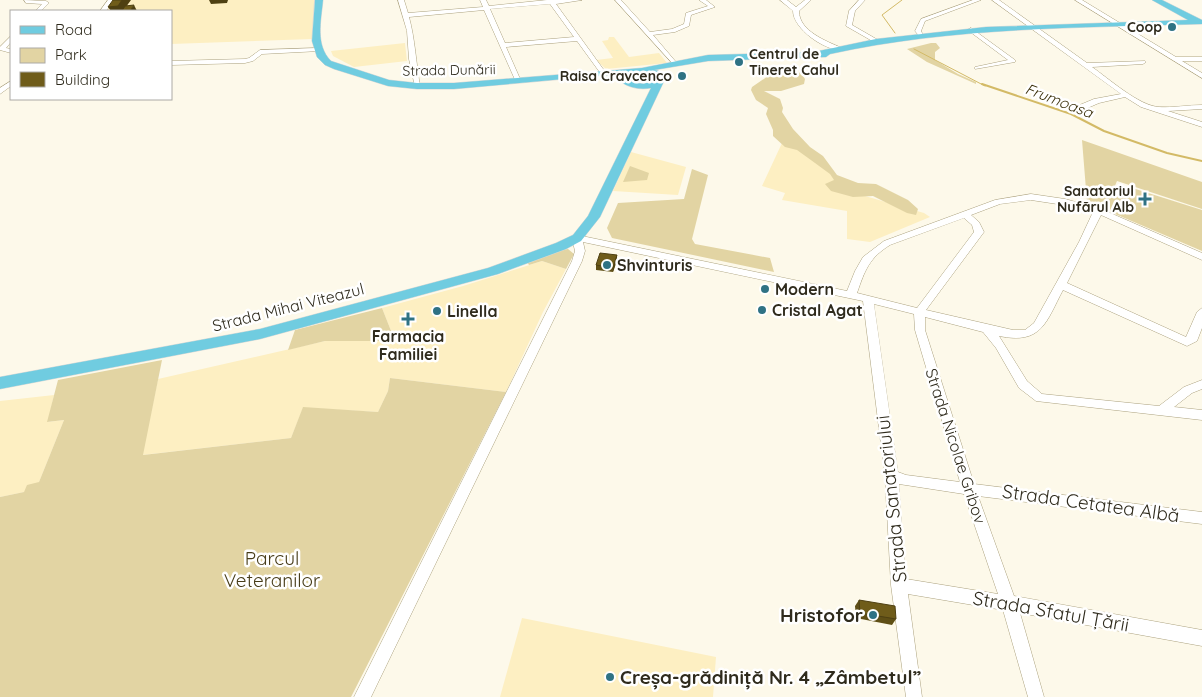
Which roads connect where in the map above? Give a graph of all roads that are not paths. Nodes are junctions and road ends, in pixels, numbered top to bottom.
1 (27, 0) edge
2 (319, 0) edge
3 (401, 0) edge
4 (484, 0) edge
5 (579, 0) edge
6 (618, 0) edge
7 (702, 0) edge
8 (783, 0) edge
9 (808, 0) edge
10 (862, 0) edge
11 (978, 0) edge
12 (995, 0) edge
13 (1078, 0) edge
14 (1156, 0) edge
15 (551, 1) edge
16 (487, 8) junction
17 (39, 10) edge
18 (796, 10) junction
19 (407, 15) junction
20 (1201, 23) edge
21 (1119, 25) junction
22 (1031, 27) junction
23 (971, 30) junction
24 (649, 34) junction
25 (921, 37) junction
26 (10, 39) edge
27 (578, 39) junction
28 (876, 41) junction
29 (503, 45) junction
30 (840, 49) junction
31 (852, 49) junction
32 (318, 50) junction
33 (10, 51) edge
34 (816, 54) junction
35 (1202, 58) edge
36 (1175, 59) junction
37 (692, 60) junction
38 (1143, 62) dead end
39 (172, 63) edge
40 (674, 63) junction
41 (1084, 65) junction
42 (977, 68) dead end
43 (643, 70) junction
44 (590, 73) junction
45 (603, 73) junction
46 (626, 76) junction
47 (1202, 76) edge
48 (659, 80) junction
49 (518, 81) junction
50 (10, 84) edge
51 (417, 86) junction
52 (639, 86) junction
53 (0, 92) edge
54 (1126, 95) junction
55 (650, 101) junction
56 (1202, 107) edge
57 (1154, 109) junction
58 (1073, 111) dead end
59 (1202, 125) edge
60 (1098, 211) junction
61 (965, 214) junction
62 (577, 238) junction
63 (1202, 257) edge
64 (1060, 284) junction
65 (851, 296) junction
66 (868, 301) junction
67 (919, 312) junction
68 (1202, 312) edge
69 (986, 328) junction
70 (1187, 342) joint
71 (0, 383) edge
72 (1202, 384) edge
73 (1160, 411) junction
74 (1202, 415) edge
75 (892, 476) junction
76 (968, 487) junction
77 (1202, 518) edge
78 (899, 585) junction
79 (1009, 603) junction
80 (1202, 638) edge
81 (362, 697) edge
82 (914, 697) edge
83 (1036, 697) edge

1 - 17 street
2 - 32 main road
3 - 19 street
4 - 16 street
5 - 15 street
6 - 24 street
7 - 24 street
8 - 18 street
9 - 18 street
10 - 28 street
11 - 25 street
12 - 22 street
13 - 21 street
14 - 20 main road
15 - 16 street
15 - 27 street
16 - 19 street
16 - 29 street
18 - 30 street
19 - 51 street
20 - 21 main road
21 - 22 main road
21 - 36 street
22 - 23 main road
22 - 41 street
23 - 25 main road
23 - 42 street
24 - 40 street
25 - 28 main road
25 - 31 main road
26 - 33 street
27 - 29 street
27 - 45 street
28 - 31 main road
29 - 49 street
30 - 31 main road
30 - 34 main road
31 - 34 main road
32 - 39 street
32 - 51 main road, Strada Dunării
34 - 37 main road
35 - 36 street
36 - 47 street
37 - 40 main road
37 - 48 main road
38 - 41 street
40 - 43 main road
41 - 54 street
43 - 46 main road
43 - 48 main road
44 - 45 main road, Strada Dunării
44 - 46 main road, Strada Dunării
44 - 49 main road, Strada Dunării
45 - 46 main road, Strada Dunării
46 - 52 main road
48 - 52 main road
48 - 55 main road, Strada Mihai Viteazul
49 - 51 main road, Strada Dunării
50 - 53 street
52 - 55 main road
54 - 57 street
54 - 58 street
55 - 62 main road, Strada Mihai Viteazul
56 - 57 street
57 - 59 street
60 - 61 street
60 - 63 street
60 - 64 street
61 - 65 street
61 - 67 street
62 - 65 street
62 - 71 main road, Strada Mihai Viteazul
62 - 81 street
64 - 69 street
64 - 70 street
65 - 66 street
66 - 67 street
66 - 75 street, Strada Sanatoriului
67 - 69 street
67 - 76 street, Strada Nicolae Gribov
68 - 70 street
69 - 73 street
72 - 73 street
73 - 74 street
75 - 76 street, Strada Cetatea Albă
75 - 78 street, Strada Sanatoriului
76 - 77 street, Strada Cetatea Albă
76 - 79 street, Strada Nicolae Gribov
78 - 79 street, Strada Sfatul Țării
78 - 82 street, Strada Sanatoriului
79 - 80 street, Strada Sfatul Țării
79 - 83 street, Strada Nicolae Gribov

